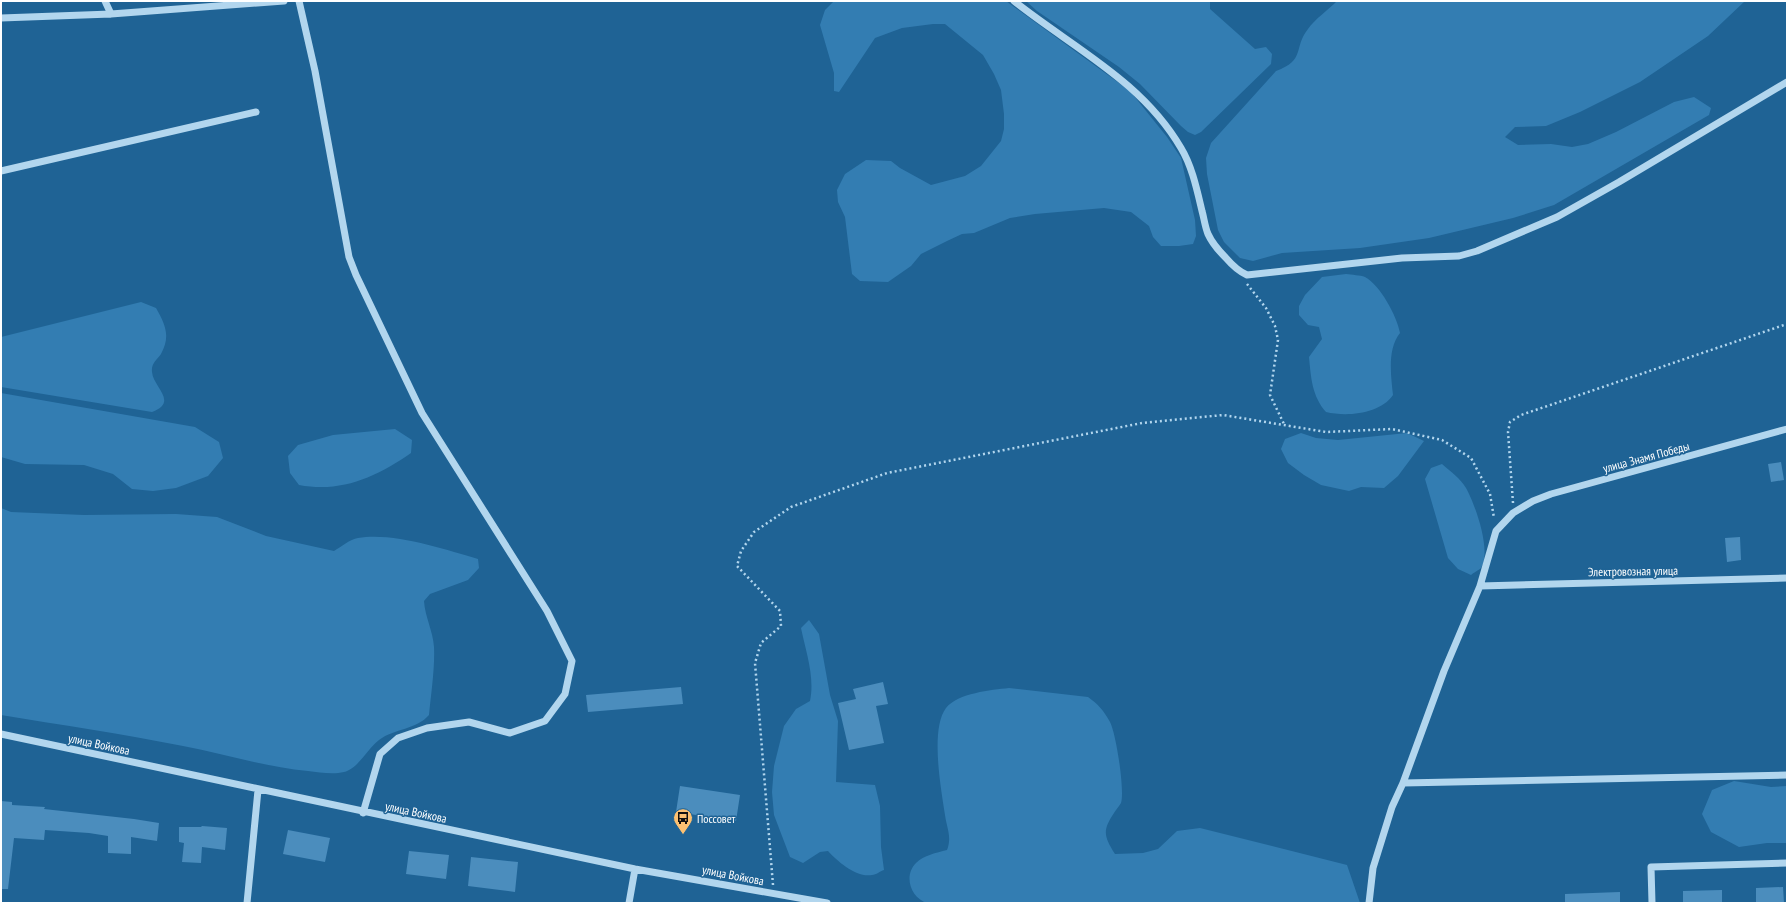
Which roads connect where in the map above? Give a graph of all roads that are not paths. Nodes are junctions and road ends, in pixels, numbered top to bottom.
1 (105, 1) edge
2 (284, 1) edge
3 (299, 1) edge
4 (1014, 1) edge
5 (111, 14) junction
6 (1, 18) edge
7 (1787, 82) edge
8 (256, 112) dead end
9 (1, 171) edge
10 (1787, 429) edge
11 (1787, 578) edge
12 (1480, 586) junction
13 (1, 734) edge
14 (1787, 775) edge
15 (1403, 783) junction
16 (258, 790) junction
17 (363, 813) junction
18 (1787, 863) edge
19 (635, 869) junction
20 (787, 900) edge
21 (247, 903) edge
22 (629, 903) edge
23 (827, 903) edge
24 (1369, 903) edge
25 (1652, 903) edge

1 - 5 street
2 - 5 street
3 - 17 street
4 - 7 street
5 - 6 street
8 - 9 street
10 - 12 street, улица Знамя Победы
11 - 12 street, Электровозная улица
12 - 15 street
13 - 16 street, улица Войкова
14 - 15 street
15 - 24 street
16 - 17 street, улица Войкова
16 - 21 street
17 - 19 street, улица Войкова
18 - 25 street
19 - 20 street, улица Войкова
19 - 22 street
20 - 23 street, улица Войкова

